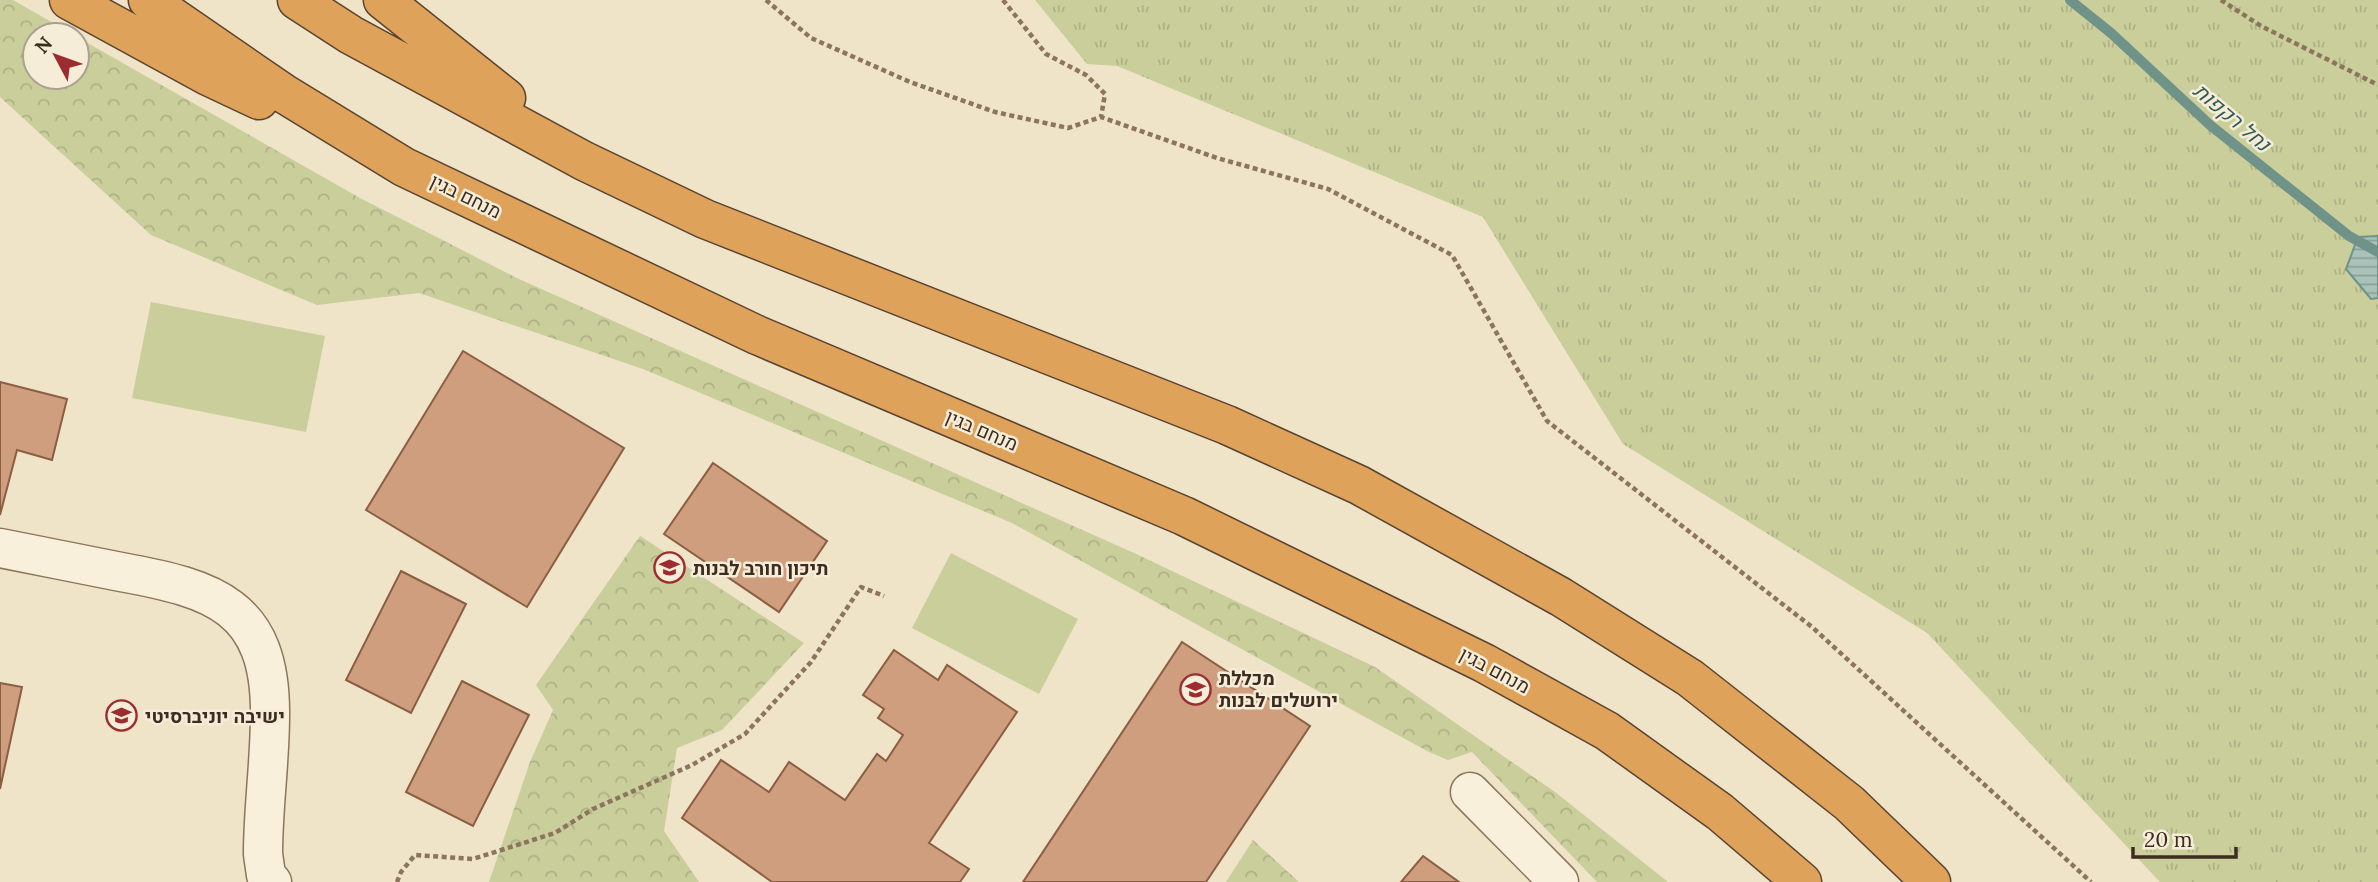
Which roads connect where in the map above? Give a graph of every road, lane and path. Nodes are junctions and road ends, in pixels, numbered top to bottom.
1 (69, 0) edge
2 (148, 0) edge
3 (297, 0) edge
4 (383, 0) edge
5 (766, 0) edge
6 (1003, 0) edge
7 (2221, 0) edge
8 (2378, 86) edge
9 (1101, 117) junction
10 (584, 161) junction
11 (404, 167) junction
12 (0, 548) edge
13 (884, 596) dead end
14 (1471, 792) dead end
15 (1929, 877) edge
16 (272, 882) edge
17 (397, 882) edge
18 (1559, 882) edge
19 (1802, 882) edge
20 (2091, 882) edge

1 - 11 highway
2 - 11 highway, מנחם בגין
3 - 10 highway
4 - 10 highway
5 - 9 path
6 - 9 path
7 - 8 path
9 - 20 path
10 - 15 highway
11 - 19 highway, מנחם בגין
12 - 16 lane
13 - 17 path
14 - 18 lane

